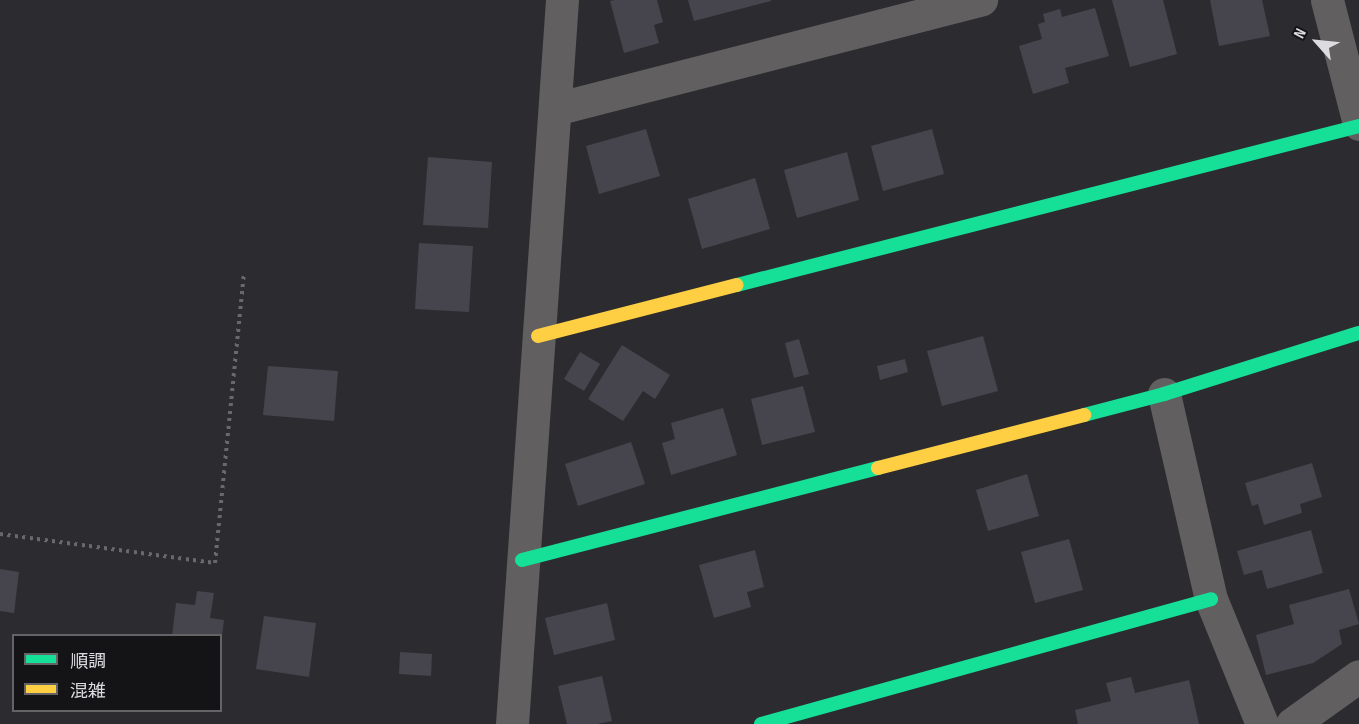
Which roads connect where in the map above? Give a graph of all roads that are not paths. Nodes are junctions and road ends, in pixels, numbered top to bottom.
1 (562, 0) edge
2 (981, 0) edge
3 (1327, 0) edge
4 (555, 109) junction
5 (1359, 125) edge
6 (1359, 333) edge
7 (538, 336) junction
8 (1164, 394) junction
9 (522, 560) junction
10 (1211, 599) junction
11 (1359, 676) edge
12 (512, 724) edge
13 (761, 724) edge
14 (1262, 724) edge
15 (1292, 724) edge

1 - 4 street
2 - 4 street
3 - 5 street
4 - 7 street
5 - 7 street
6 - 8 street
7 - 9 street
8 - 9 street
8 - 10 street
9 - 12 street
10 - 13 street
10 - 14 street
11 - 15 street

